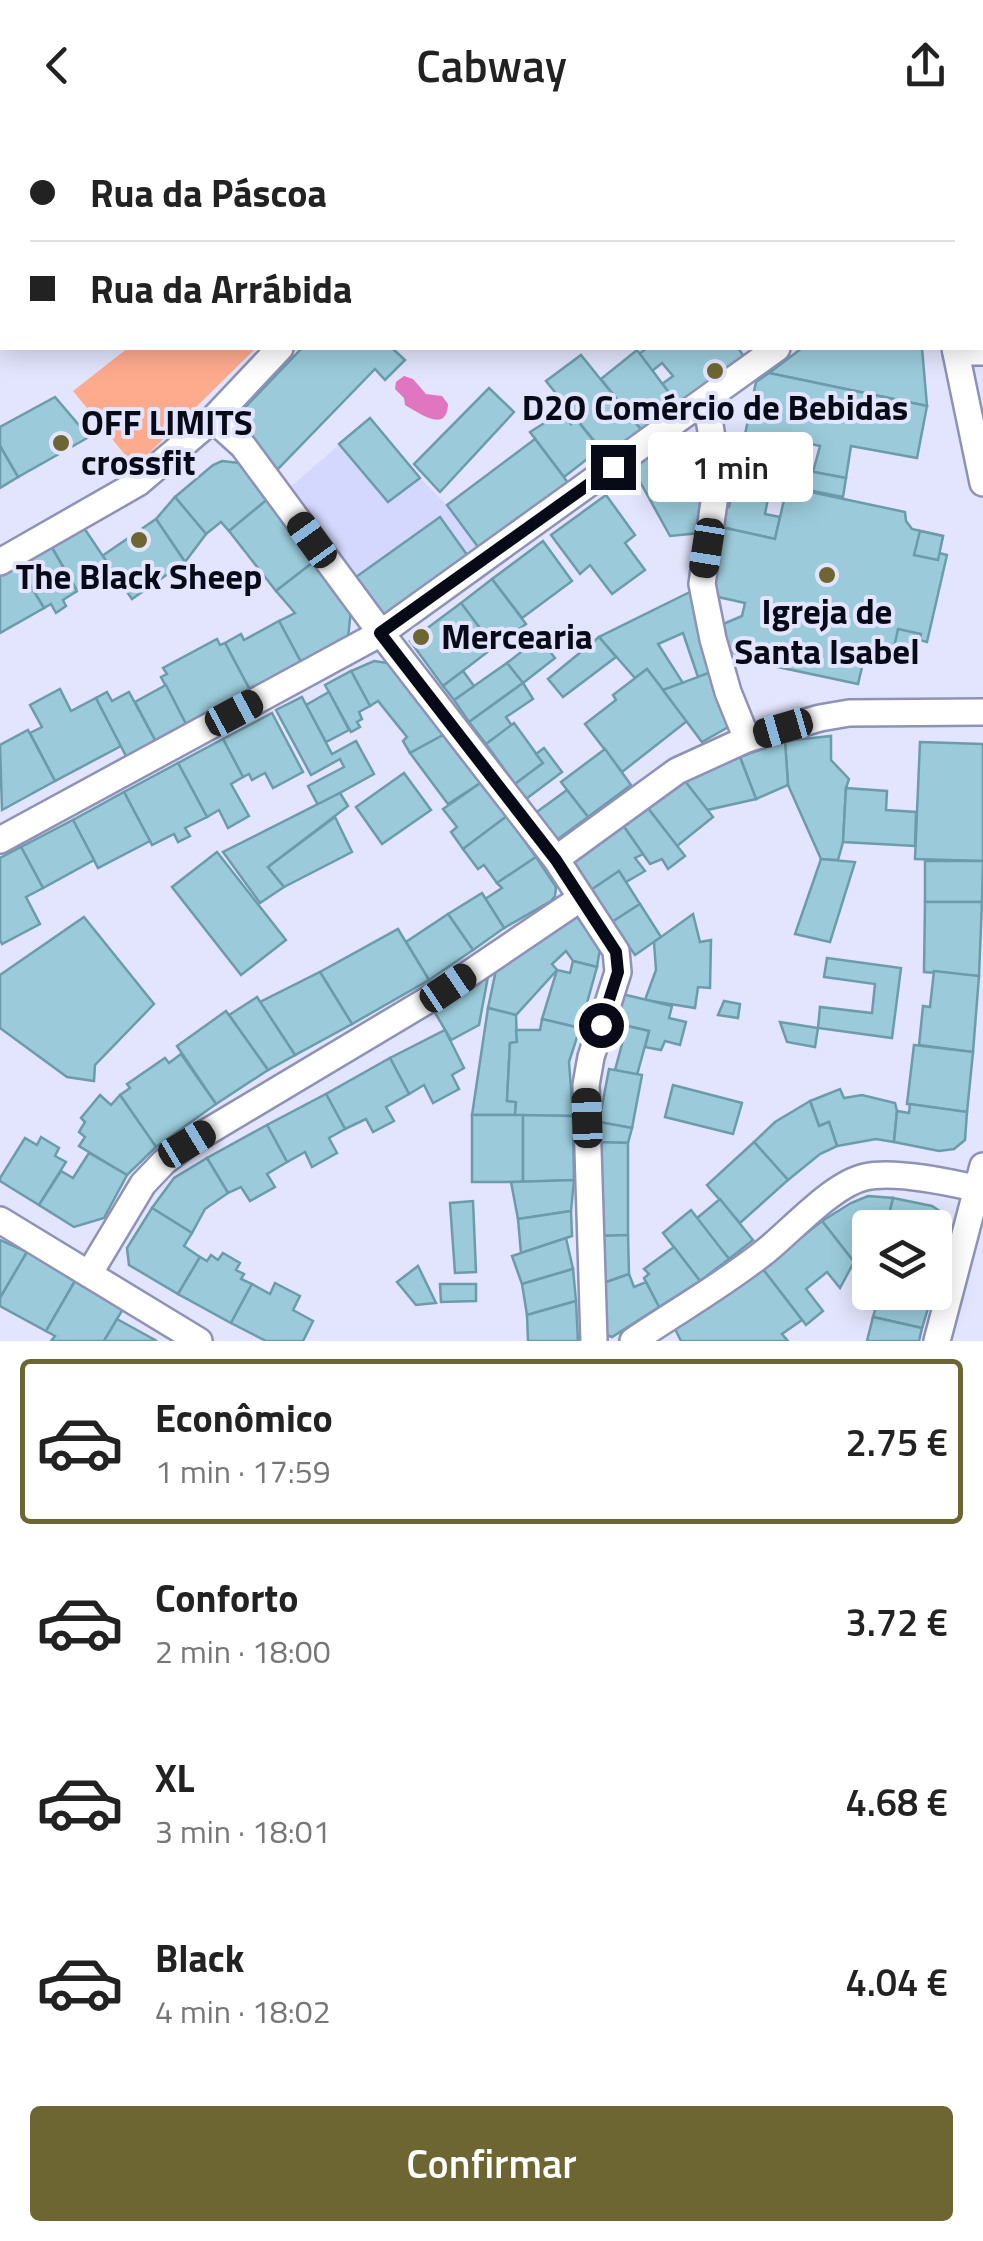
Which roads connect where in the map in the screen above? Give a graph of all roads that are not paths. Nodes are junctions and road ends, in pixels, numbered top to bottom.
1 (278, 350) edge
2 (775, 350) edge
3 (956, 350) edge
4 (983, 352) edge
5 (706, 400) junction
6 (213, 418) junction
7 (983, 483) edge
8 (0, 562) edge
9 (380, 633) junction
10 (983, 712) edge
11 (746, 739) junction
12 (0, 840) edge
13 (556, 860) junction
14 (581, 898) junction
15 (981, 1177) edge
16 (0, 1220) edge
17 (89, 1274) junction
18 (199, 1341) edge
19 (594, 1341) edge
20 (633, 1341) edge
21 (938, 1341) edge

1 - 6 street
2 - 5 street
3 - 4 street
3 - 7 street
5 - 9 street
5 - 11 street
6 - 8 street
6 - 9 street
9 - 12 street
9 - 13 street
10 - 11 street
11 - 13 street
13 - 14 street
14 - 17 street
14 - 19 street
15 - 20 street
15 - 21 street
16 - 17 street
17 - 18 street

